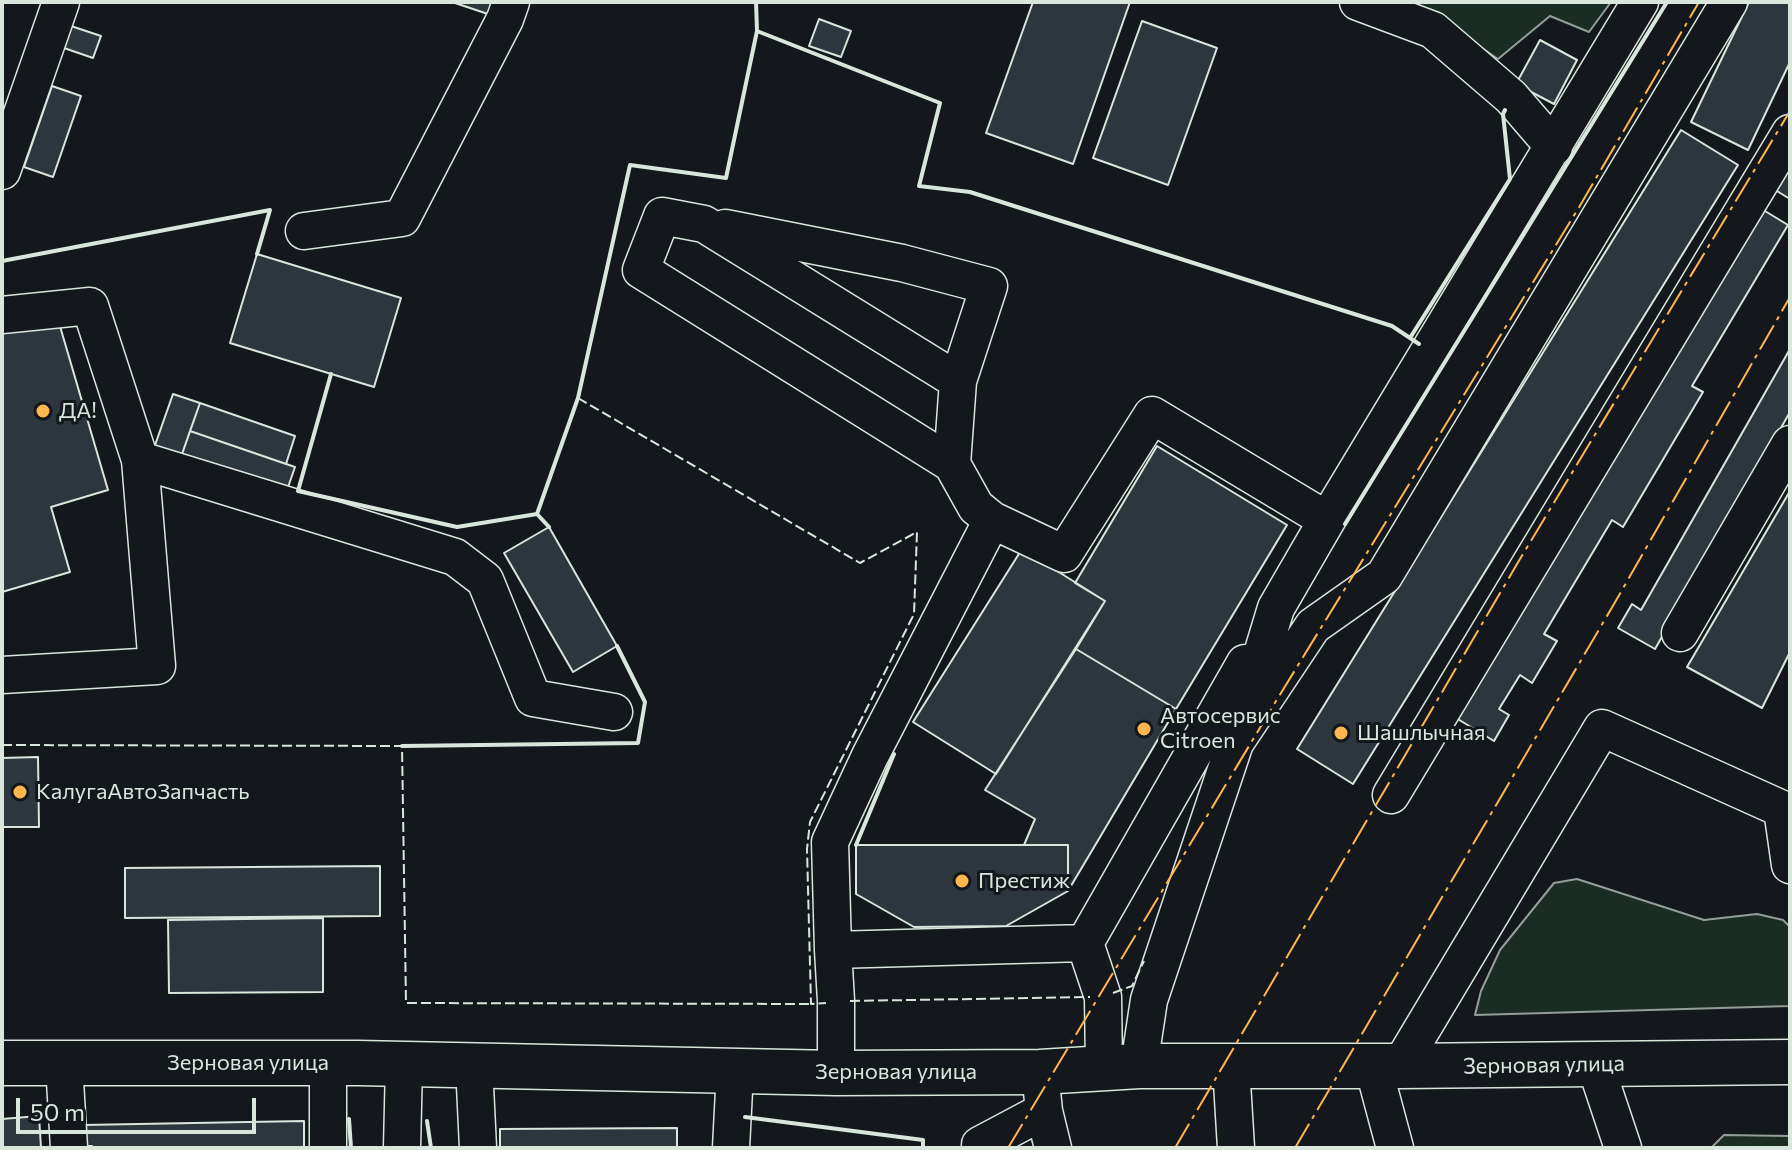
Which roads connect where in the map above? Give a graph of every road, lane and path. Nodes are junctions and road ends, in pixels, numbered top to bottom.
1 (61, 2) edge
2 (511, 2) edge
3 (1358, 2) edge
4 (1640, 2) edge
5 (1729, 2) edge
6 (1790, 133) edge
7 (1554, 147) junction
8 (2, 171) edge
9 (704, 224) junction
10 (304, 231) dead end
11 (2, 315) edge
12 (958, 381) junction
13 (1790, 444) edge
14 (140, 460) junction
15 (952, 464) junction
16 (992, 520) junction
17 (1327, 520) junction
18 (1276, 608) junction
19 (1680, 633) dead end
20 (2, 675) edge
21 (614, 712) dead end
22 (1235, 743) junction
23 (1391, 795) dead end
24 (1790, 865) edge
25 (1085, 943) junction
26 (833, 950) junction
27 (1790, 1062) edge
28 (2, 1063) edge
29 (328, 1063) junction
30 (64, 1064) junction
31 (404, 1064) junction
32 (1595, 1064) junction
33 (474, 1065) junction
34 (1231, 1066) junction
35 (1386, 1066) junction
36 (1122, 1067) junction
37 (735, 1071) junction
38 (836, 1073) junction
39 (1042, 1091) junction
40 (69, 1148) edge
41 (328, 1148) edge
42 (402, 1148) edge
43 (478, 1148) edge
44 (731, 1148) edge
45 (980, 1148) edge
46 (1053, 1148) edge
47 (1236, 1148) edge
48 (1395, 1148) edge
49 (1623, 1148) edge

1 - 8 lane
2 - 10 lane
3 - 7 lane
4 - 7 lane
5 - 22 lane
6 - 23 lane
7 - 17 lane
9 - 12 lane
9 - 12 lane
9 - 15 lane
11 - 14 lane
12 - 15 lane
13 - 19 lane
14 - 20 lane
14 - 21 lane
15 - 16 lane
16 - 17 lane
16 - 26 lane
17 - 18 lane
18 - 22 lane
18 - 25 lane
22 - 36 lane
24 - 35 lane
25 - 26 lane
25 - 36 lane
26 - 38 lane
27 - 32 main road, Зерновая улица
28 - 30 main road, Зерновая улица
29 - 30 main road, Зерновая улица
29 - 31 main road, Зерновая улица
29 - 41 lane
30 - 40 lane
31 - 33 main road, Зерновая улица
31 - 42 lane
32 - 35 main road, Зерновая улица
32 - 49 lane
33 - 37 main road, Зерновая улица
33 - 43 lane
34 - 35 main road, Зерновая улица
34 - 36 main road, Зерновая улица
34 - 47 lane
35 - 48 lane
36 - 39 main road, Зерновая улица
37 - 38 main road, Зерновая улица
37 - 44 lane
38 - 39 main road, Зерновая улица
39 - 45 lane
39 - 46 lane

